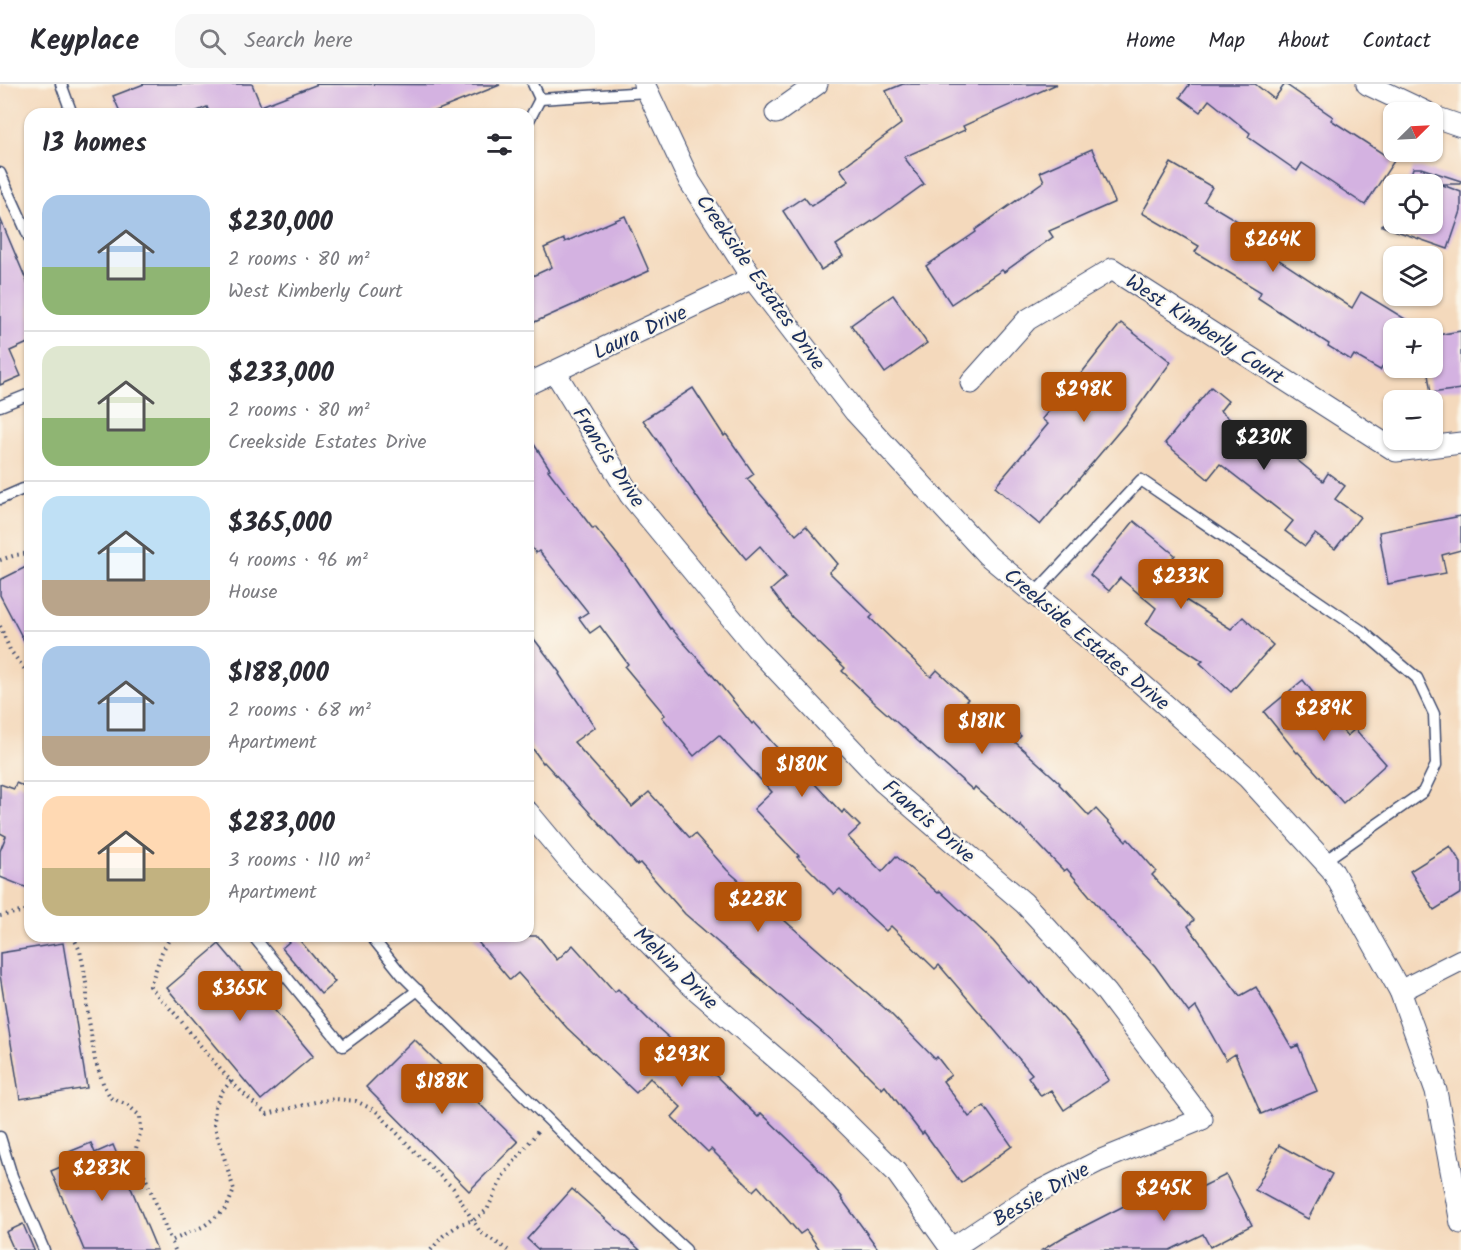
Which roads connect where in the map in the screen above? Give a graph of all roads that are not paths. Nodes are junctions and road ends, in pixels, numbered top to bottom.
1 (61, 84) edge
2 (533, 84) edge
3 (817, 84) edge
4 (1368, 84) edge
5 (645, 88) edge
6 (540, 99) junction
7 (1405, 102) edge
8 (70, 108) edge
9 (534, 110) edge
10 (776, 113) dead end
11 (1443, 120) edge
12 (1461, 126) edge
13 (0, 173) edge
14 (24, 226) edge
15 (752, 278) junction
16 (555, 372) junction
17 (534, 381) edge
18 (971, 383) dead end
19 (24, 396) edge
20 (0, 406) edge
21 (1461, 443) edge
22 (24, 489) edge
23 (0, 499) edge
24 (1034, 594) junction
25 (534, 819) edge
26 (1323, 862) junction
27 (259, 942) edge
28 (376, 942) edge
29 (1461, 960) edge
30 (418, 990) junction
31 (1400, 991) junction
32 (1202, 1119) joint
33 (0, 1137) edge
34 (1461, 1223) edge
35 (952, 1249) edge
36 (44, 1250) edge
37 (686, 1250) edge

1 - 8 lane
2 - 6 lane
3 - 10 street
4 - 7 street
5 - 6 lane
5 - 15 street, Creekside Estates Drive
6 - 9 lane
11 - 12 street
13 - 14 lane
15 - 16 street, Laura Drive
15 - 24 street, Creekside Estates Drive
16 - 17 street, Laura Drive
16 - 32 street, Francis Drive
18 - 21 street, West Kimberly Court
19 - 20 lane
22 - 23 lane
24 - 26 street, Creekside Estates Drive
24 - 26 lane
25 - 35 street, Melvin Drive
26 - 31 street, Creekside Estates Drive
27 - 30 lane
28 - 30 lane
29 - 31 street
30 - 37 lane
31 - 34 street, Creekside Estates Drive
32 - 35 street, Bessie Drive
33 - 36 lane

